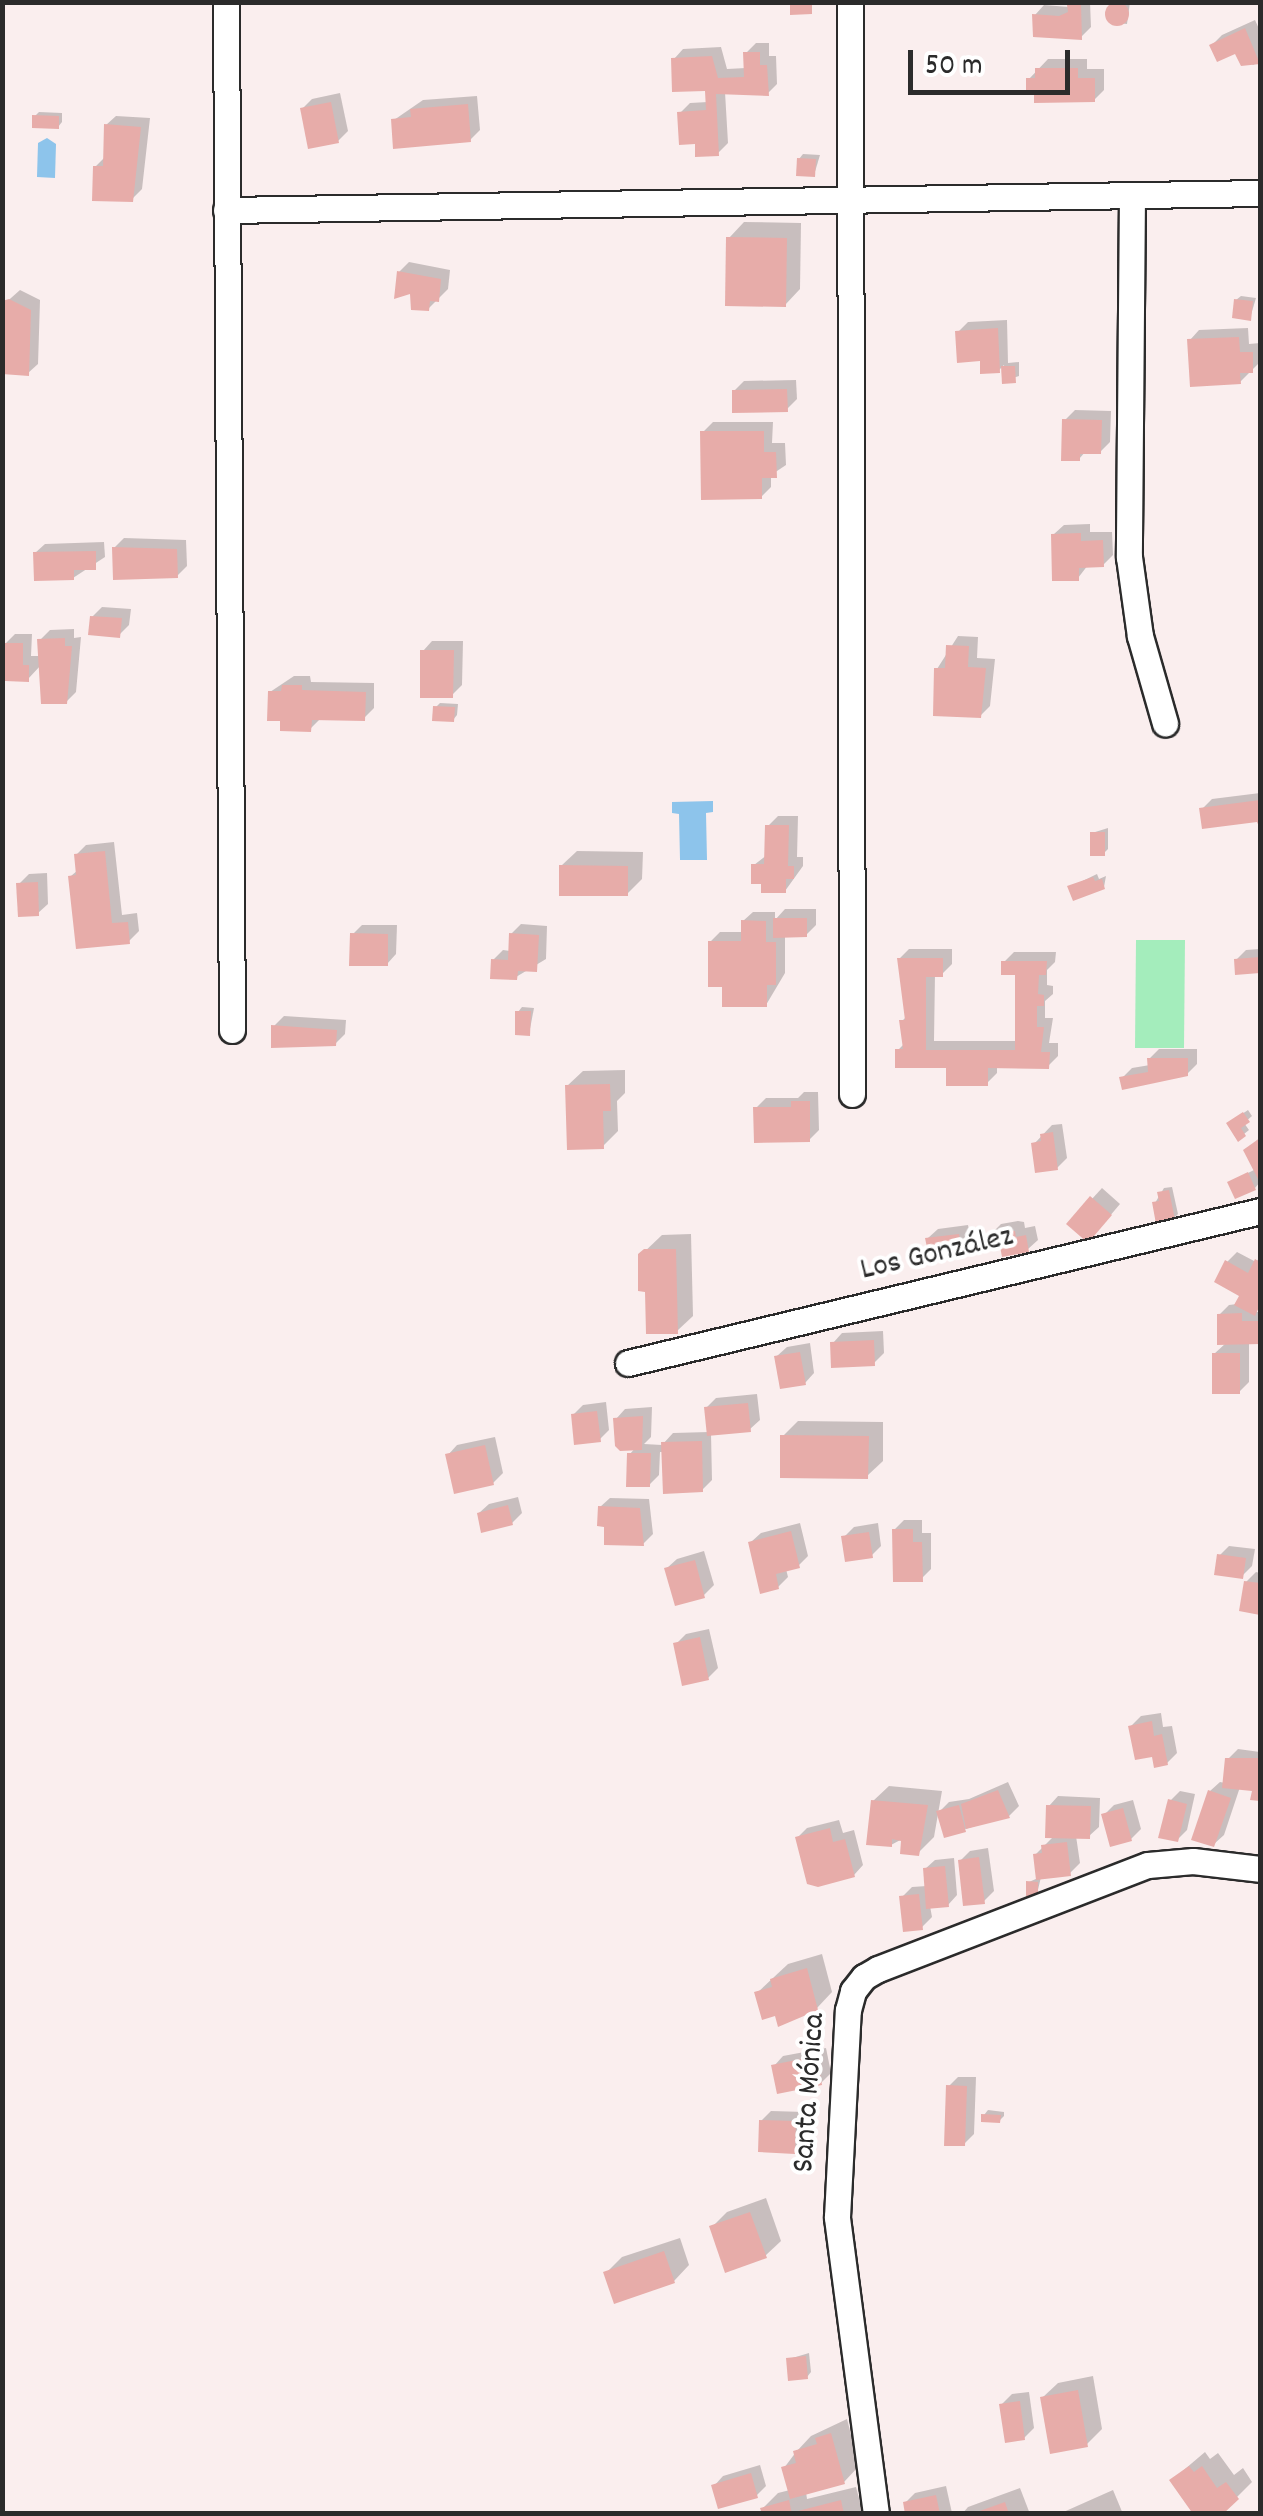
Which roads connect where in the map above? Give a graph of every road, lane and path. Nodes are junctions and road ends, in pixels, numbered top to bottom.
1 (226, 2) edge
2 (850, 2) edge
3 (1260, 193) edge
4 (1132, 196) junction
5 (848, 200) junction
6 (226, 210) junction
7 (1165, 723) dead end
8 (232, 1030) dead end
9 (852, 1094) dead end
10 (1260, 1211) edge
11 (628, 1363) dead end
12 (1260, 1869) edge
13 (876, 2514) edge

1 - 6 street
2 - 5 street
3 - 4 street
4 - 5 street
4 - 7 street
5 - 6 street
5 - 9 street
6 - 8 street
10 - 11 street, Los González
12 - 13 street, Santa Mónica

